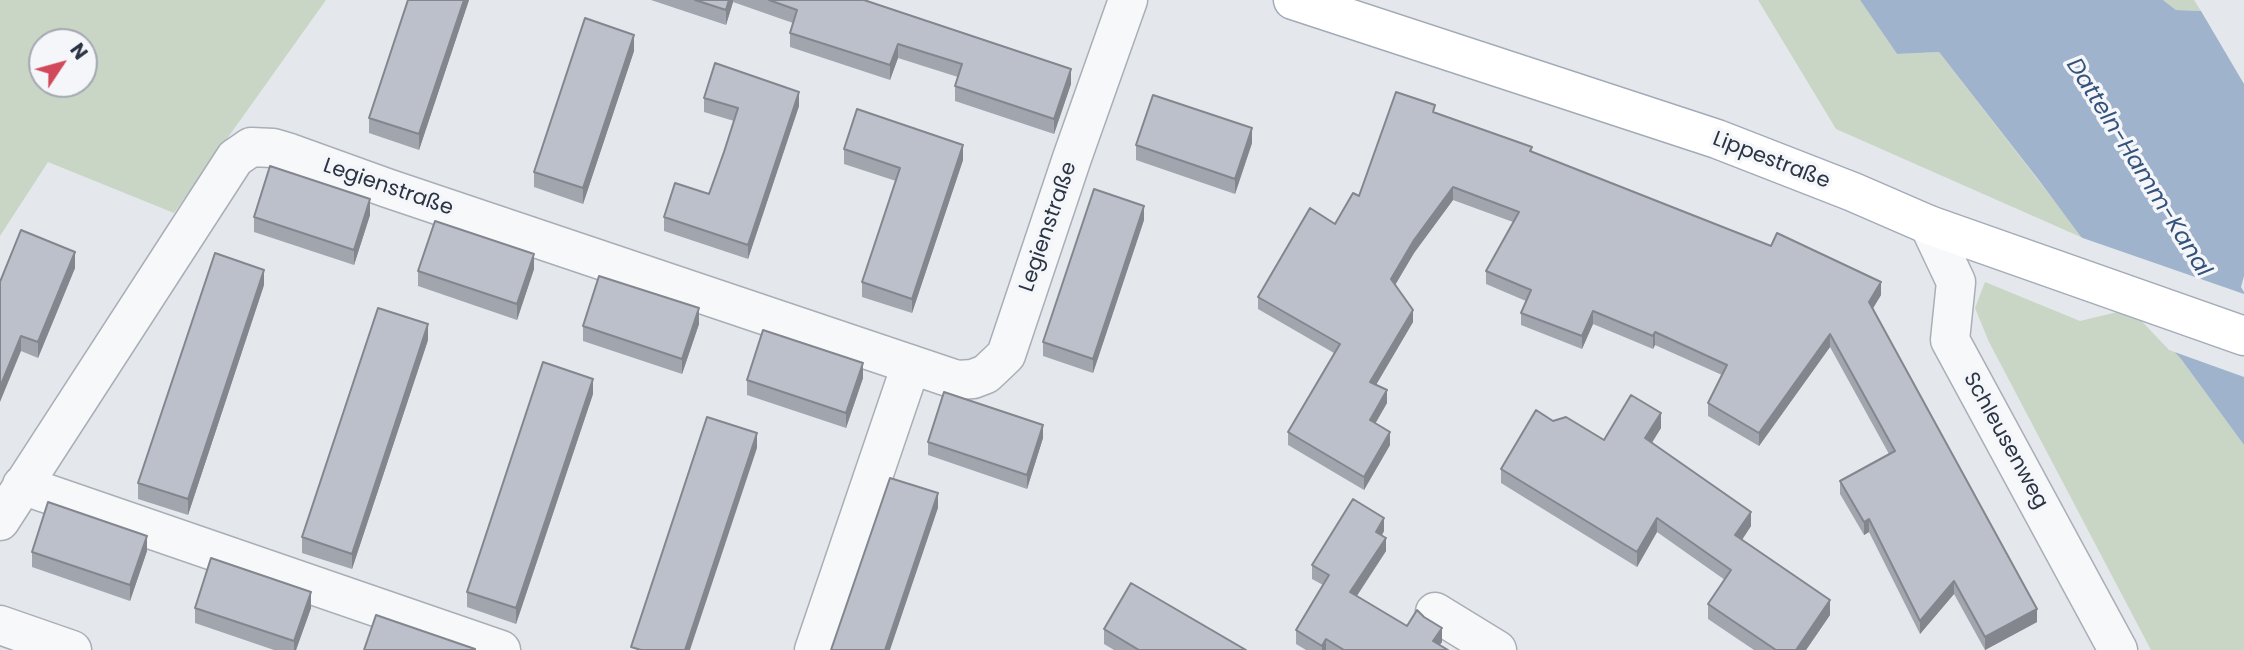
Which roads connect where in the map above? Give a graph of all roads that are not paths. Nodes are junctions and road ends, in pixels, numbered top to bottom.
1 (1128, 0) edge
2 (1293, 0) edge
3 (1929, 225) junction
4 (2244, 336) edge
5 (911, 365) junction
6 (22, 485) junction
7 (0, 521) edge
8 (1435, 612) dead end
9 (0, 625) edge
10 (72, 650) edge
11 (501, 650) edge
12 (814, 650) edge
13 (1497, 650) edge
14 (2118, 650) edge

1 - 5 street, Legienstraße
2 - 3 main road, Lippestraße
3 - 4 main road, Lippestraße
3 - 14 street, Schleusenweg
5 - 6 street, Legienstraße
5 - 12 street
6 - 7 street, Legienstraße
6 - 11 street
8 - 13 street
9 - 10 street

